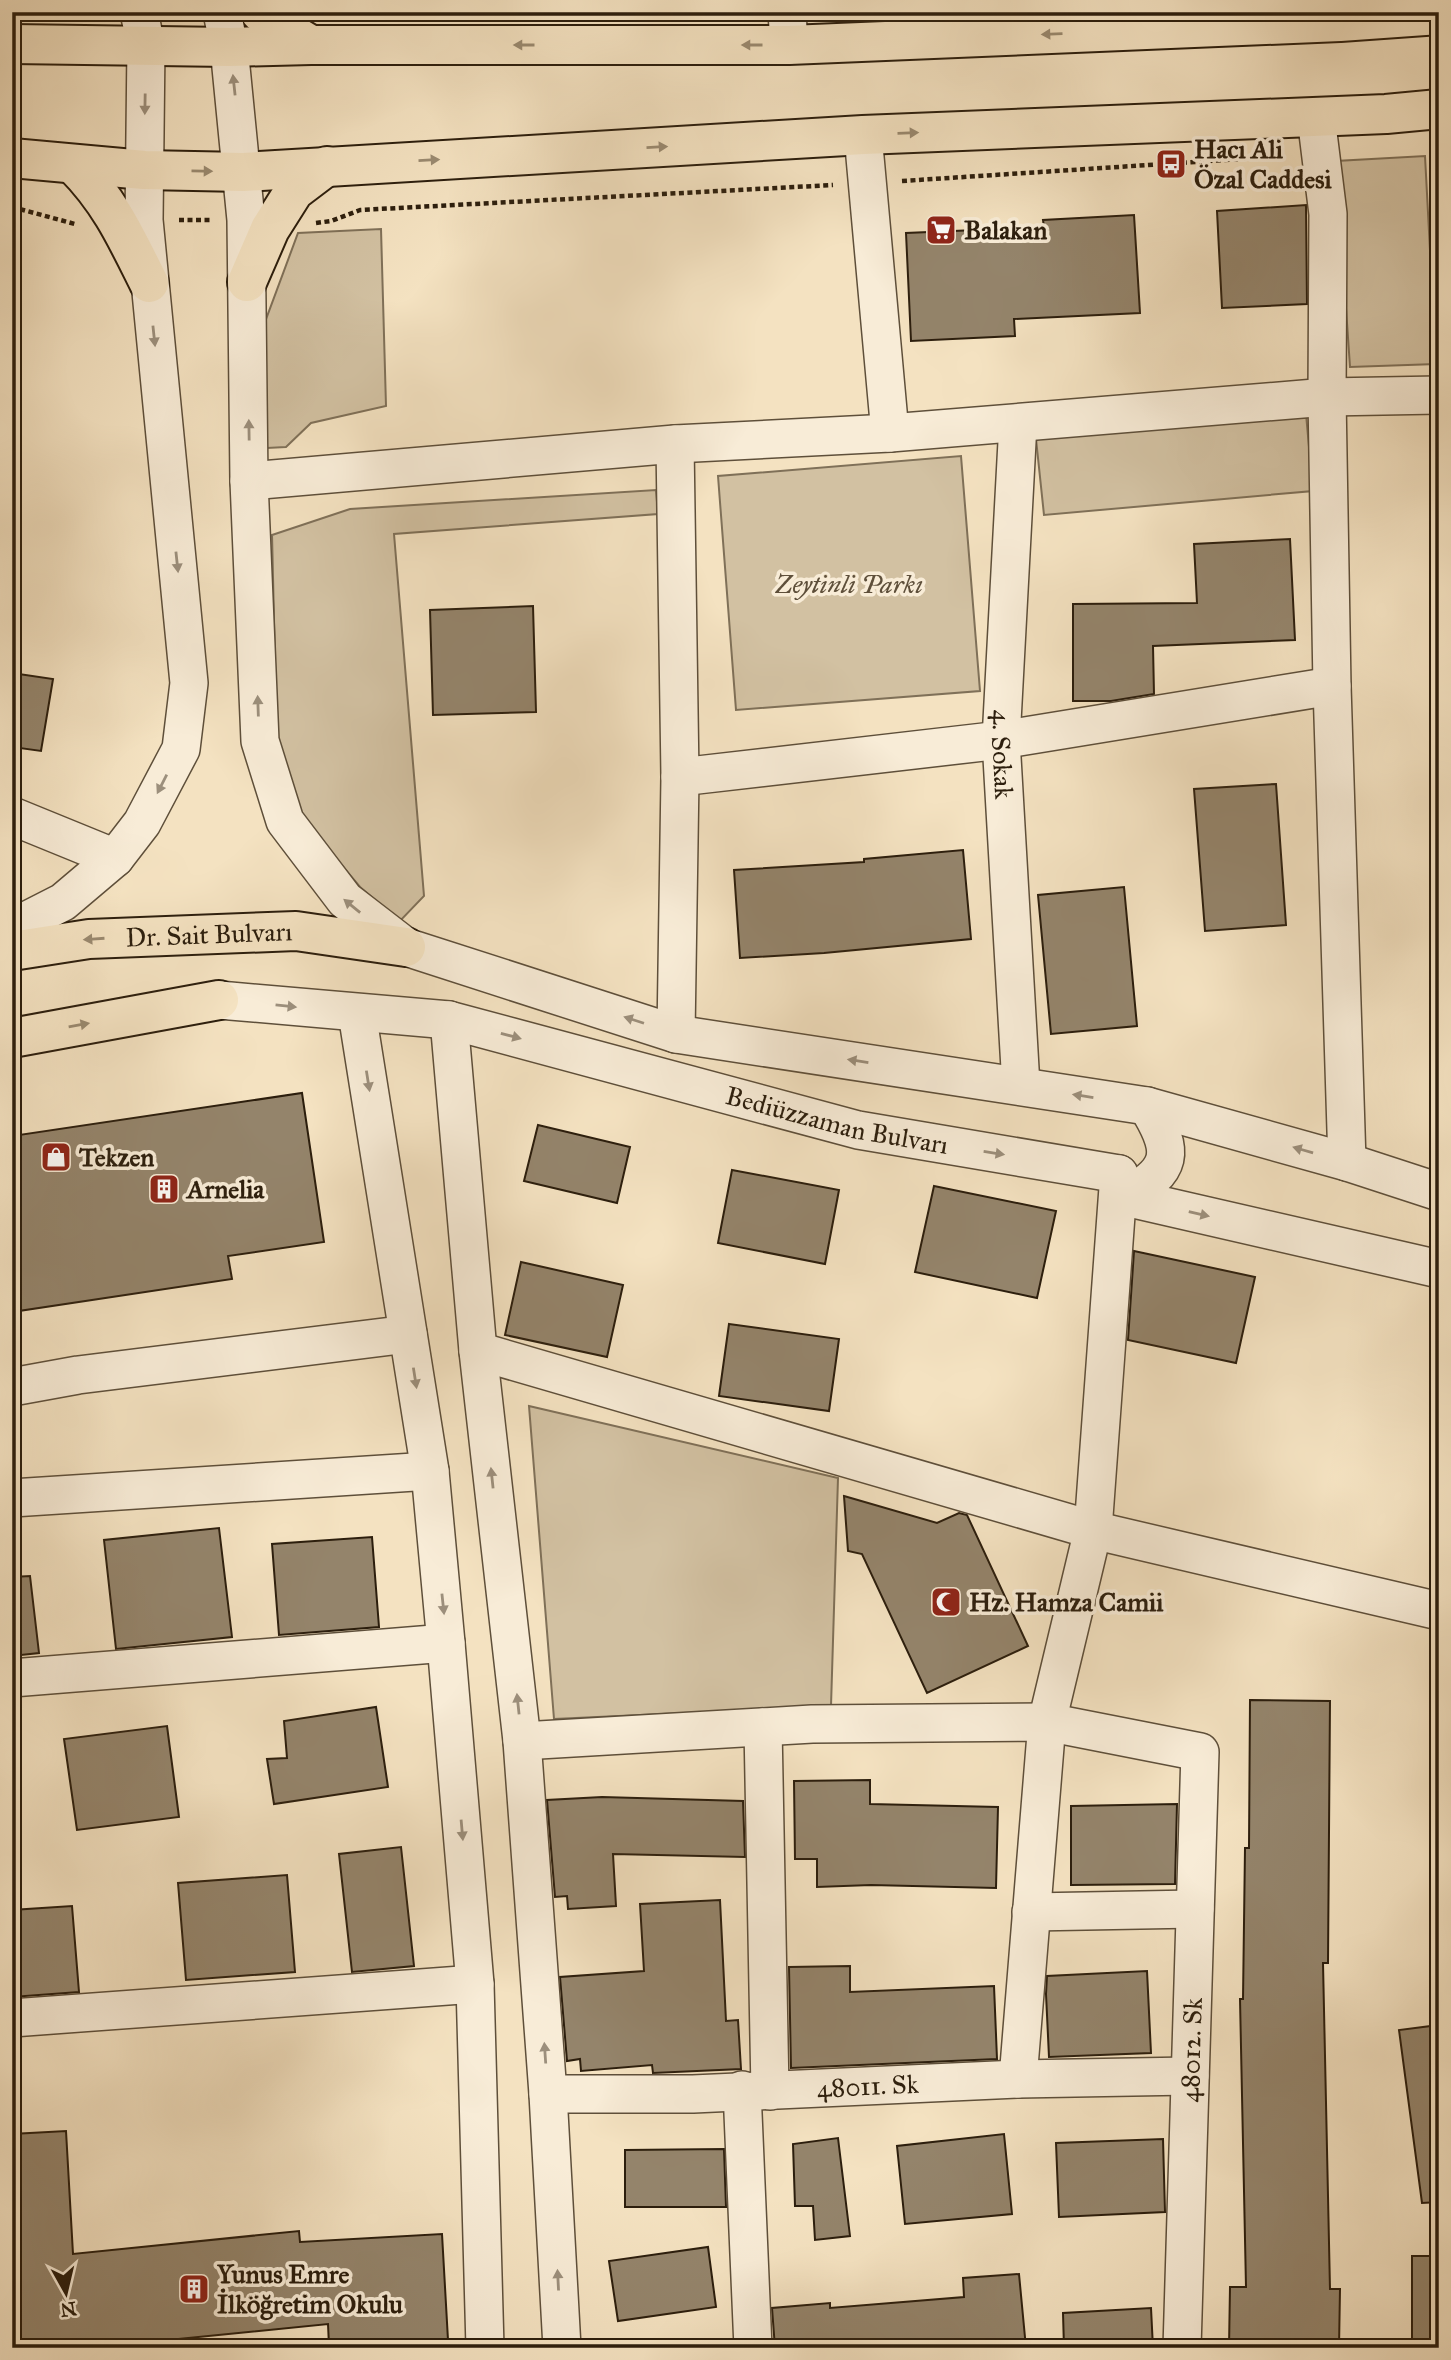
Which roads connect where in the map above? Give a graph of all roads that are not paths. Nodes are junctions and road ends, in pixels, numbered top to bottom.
1 (108, 12) edge
2 (260, 12) edge
3 (1439, 15) edge
4 (1339, 17) edge
5 (142, 28) edge
6 (788, 29) edge
7 (226, 30) edge
8 (12, 44) edge
9 (311, 45) junction
10 (77, 46) junction
11 (1439, 109) edge
12 (1316, 117) junction
13 (863, 135) junction
14 (12, 158) edge
15 (74, 165) junction
16 (327, 166) junction
17 (144, 170) junction
18 (243, 172) junction
19 (132, 222) junction
20 (258, 225) junction
21 (247, 282) joint
22 (149, 283) joint
23 (1439, 395) edge
24 (1327, 397) junction
25 (1018, 424) junction
26 (890, 433) junction
27 (675, 444) junction
28 (249, 481) junction
29 (1332, 686) junction
30 (1001, 740) junction
31 (680, 777) junction
32 (12, 816) edge
33 (115, 858) junction
34 (12, 928) edge
35 (406, 947) junction
36 (12, 951) edge
37 (219, 1000) joint
38 (357, 1013) junction
39 (449, 1020) junction
40 (676, 1034) junction
41 (12, 1038) edge
42 (1021, 1086) junction
43 (1147, 1106) junction
44 (1347, 1162) junction
45 (1122, 1186) junction
46 (1439, 1192) edge
47 (1439, 1269) edge
48 (408, 1334) junction
49 (478, 1351) junction
50 (12, 1387) edge
51 (430, 1471) junction
52 (12, 1498) edge
53 (1093, 1531) junction
54 (1439, 1611) edge
55 (446, 1643) junction
56 (12, 1678) edge
57 (1047, 1722) junction
58 (763, 1727) junction
59 (522, 1741) junction
60 (1195, 1909) junction
61 (1031, 1912) junction
62 (475, 1984) junction
63 (12, 2018) edge
64 (1190, 2076) junction
65 (1018, 2079) junction
66 (756, 2091) junction
67 (548, 2094) junction
68 (485, 2348) edge
69 (562, 2348) edge
70 (753, 2348) edge
71 (1182, 2348) edge

1 - 10 main road
2 - 9 main road
3 - 4 main road
4 -> 6 main road
5 - 7 main road
5 - 10 main road
5 -> 17 street
6 -> 9 main road
7 - 9 main road
18 -> 7 street
8 - 10 main road
11 - 12 main road
13 -> 12 main road
12 - 24 street
16 -> 13 main road
13 - 26 street
14 - 15 main road
15 - 17 main road
15 - 19 main road
16 - 18 main road
16 - 20 main road
17 -> 18 main road
17 - 19 street
18 - 20 street
19 - 22 main road
20 - 21 main road
28 -> 21 street, Bediüzzaman Bulvarı
22 -> 33 street
23 - 24 street
24 - 25 street
24 - 29 street
25 - 26 street
25 - 30 street, 4. Sokak
26 - 27 street
27 - 28 street
27 - 31 street
35 -> 28 street, Bediüzzaman Bulvarı
29 - 30 street
29 - 44 street
30 - 31 street
30 - 42 street, 4. Sokak
31 - 40 street
32 - 33 street
33 - 34 street
35 -> 36 main road, Dr. Sait Bulvarı
40 -> 35 street, Bediüzzaman Bulvarı
37 -> 38 street, Bediüzzaman Bulvarı
41 -> 37 main road
38 - 39 street, Bediüzzaman Bulvarı
38 -> 48 street
39 -> 45 street, Bediüzzaman Bulvarı
39 - 49 street
42 -> 40 street, Bediüzzaman Bulvarı
43 -> 42 street, Bediüzzaman Bulvarı
44 -> 43 street, Bediüzzaman Bulvarı
43 - 45 street
44 - 46 street, Bediüzzaman Bulvarı
45 -> 47 street, Bediüzzaman Bulvarı
45 - 53 street
48 - 50 street
48 -> 51 street
49 - 53 street
59 -> 49 street
51 - 52 street
51 -> 55 street
53 - 54 street
53 - 57 street
55 - 56 street
55 -> 62 street
57 - 58 street
57 - 60 street, 48012. Sk
57 - 61 street
58 - 59 street
58 - 66 street
67 -> 59 street
60 - 61 street
60 - 64 street, 48012. Sk
61 - 65 street
62 - 63 street
62 - 68 street
64 - 65 street, 48011. Sk
64 - 71 street, 48012. Sk
65 - 66 street, 48011. Sk
66 - 67 street, 48011. Sk
66 - 70 street
69 -> 67 street

